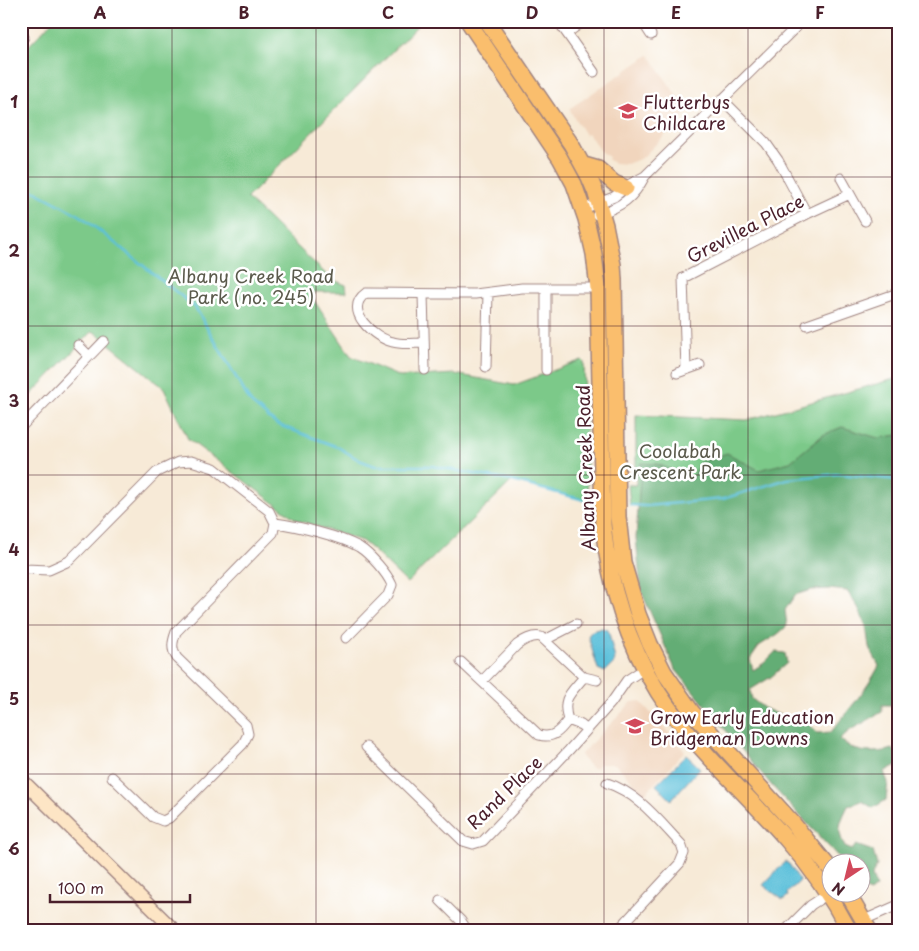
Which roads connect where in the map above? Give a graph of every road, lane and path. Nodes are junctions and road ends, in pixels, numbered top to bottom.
1 (468, 21) edge
2 (487, 21) edge
3 (558, 21) edge
4 (584, 21) edge
5 (642, 21) edge
6 (802, 21) edge
7 (567, 33) junction
8 (651, 35) dead end
9 (594, 72) dead end
10 (722, 99) junction
11 (584, 165) junction
12 (645, 176) junction
13 (841, 178) dead end
14 (626, 188) junction
15 (850, 194) junction
16 (601, 208) junction
17 (585, 214) junction
18 (807, 214) junction
19 (865, 221) dead end
20 (546, 288) junction
21 (598, 288) junction
22 (488, 292) junction
23 (898, 292) edge
24 (423, 294) junction
25 (807, 325) dead end
26 (104, 341) dead end
27 (424, 344) junction
28 (78, 345) dead end
29 (89, 356) junction
30 (700, 365) dead end
31 (486, 367) dead end
32 (425, 370) dead end
33 (546, 370) dead end
34 (21, 427) edge
35 (276, 524) junction
36 (21, 567) edge
37 (576, 624) dead end
38 (346, 638) dead end
39 (545, 640) junction
40 (658, 661) junction
41 (461, 662) dead end
42 (644, 668) junction
43 (584, 677) junction
44 (597, 680) dead end
45 (482, 681) junction
46 (568, 720) junction
47 (586, 730) junction
48 (366, 747) dead end
49 (112, 777) dead end
50 (21, 780) edge
51 (608, 783) dead end
52 (822, 858) edge
53 (822, 886) edge
54 (822, 898) edge
55 (440, 900) dead end
56 (834, 904) edge
57 (854, 904) edge
58 (898, 905) edge
59 (866, 925) edge
60 (174, 930) edge
61 (467, 930) edge
62 (618, 930) edge
63 (786, 930) edge
64 (849, 930) edge

1 - 17 main road, Albany Creek Road
2 - 11 main road, Albany Creek Road
3 - 7 street
4 - 7 street
5 - 8 street
6 - 10 street
7 - 9 street
10 - 12 street
10 - 18 street
11 - 14 main road
11 - 16 main road, Albany Creek Road
12 - 14 street
12 - 16 street
13 - 15 street
14 - 16 street
15 - 18 street, Grevillea Place
15 - 19 street
16 - 17 street
16 - 40 main road, Albany Creek Road
17 - 21 main road, Albany Creek Road
18 - 30 street, Grevillea Place
20 - 21 street
20 - 22 street
20 - 33 street
21 - 42 main road, Albany Creek Road
22 - 24 street
22 - 31 street
23 - 25 street
24 - 27 street
24 - 27 street
26 - 29 street
27 - 32 street
28 - 29 street
29 - 34 street
35 - 36 street
35 - 38 street
35 - 49 street
37 - 39 street
39 - 43 street
39 - 45 street
40 - 42 street, Rand Place
40 - 52 main road, Albany Creek Road
41 - 45 street
42 - 47 street, Rand Place
42 - 53 main road, Albany Creek Road
43 - 44 street
43 - 46 street
45 - 46 street
46 - 47 street
47 - 48 street, Rand Place
50 - 60 street
51 - 62 street
54 - 63 street
55 - 61 street
56 - 64 main road, Albany Creek Road
57 - 59 main road
58 - 59 street

